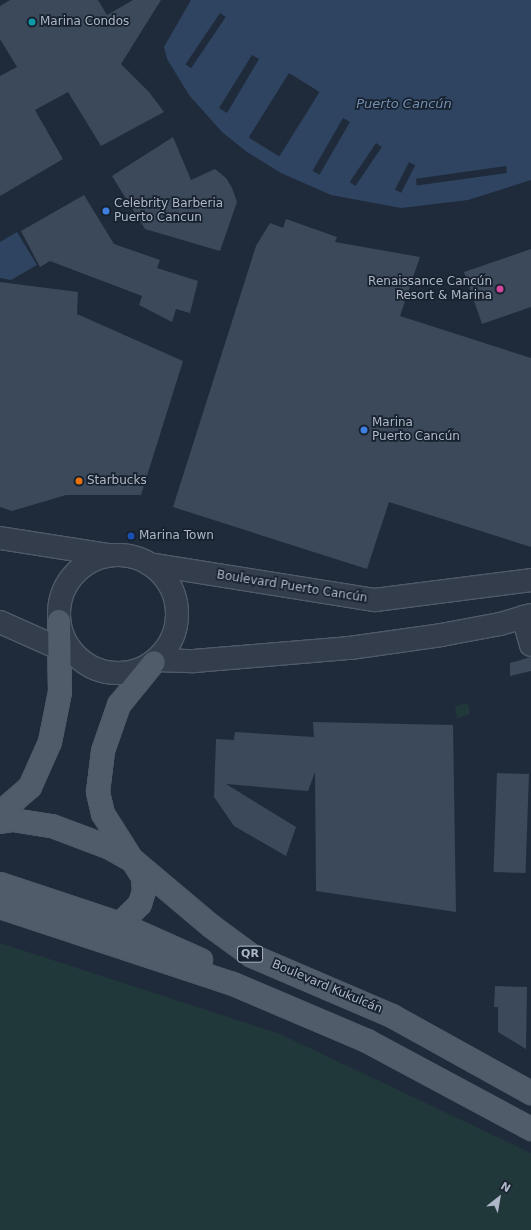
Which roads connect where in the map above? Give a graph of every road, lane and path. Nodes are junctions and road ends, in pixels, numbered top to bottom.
1 (0, 538) edge
2 (110, 555) junction
3 (149, 564) junction
4 (531, 580) edge
5 (527, 616) edge
6 (59, 621) joint
7 (0, 622) edge
8 (531, 645) edge
9 (66, 652) junction
10 (155, 661) junction
11 (0, 813) edge
12 (0, 822) edge
13 (135, 862) junction
14 (0, 884) edge
15 (0, 907) edge
16 (120, 924) junction
17 (233, 984) junction
18 (531, 1093) edge
19 (531, 1129) edge

1 - 2 street
2 - 3 street
2 - 6 street
3 - 4 street, Boulevard Puerto Cancún
3 - 10 street
5 - 8 street
5 - 10 street
6 - 9 main road
7 - 9 street
9 - 10 street
9 - 11 main road
10 - 13 main road
12 - 13 main road, Boulevard Kukulcán / QR
13 - 16 main road
13 - 18 main road, Boulevard Kukulcán / QR
14 - 16 main road
15 - 17 main road
16 - 17 main road
17 - 19 main road

